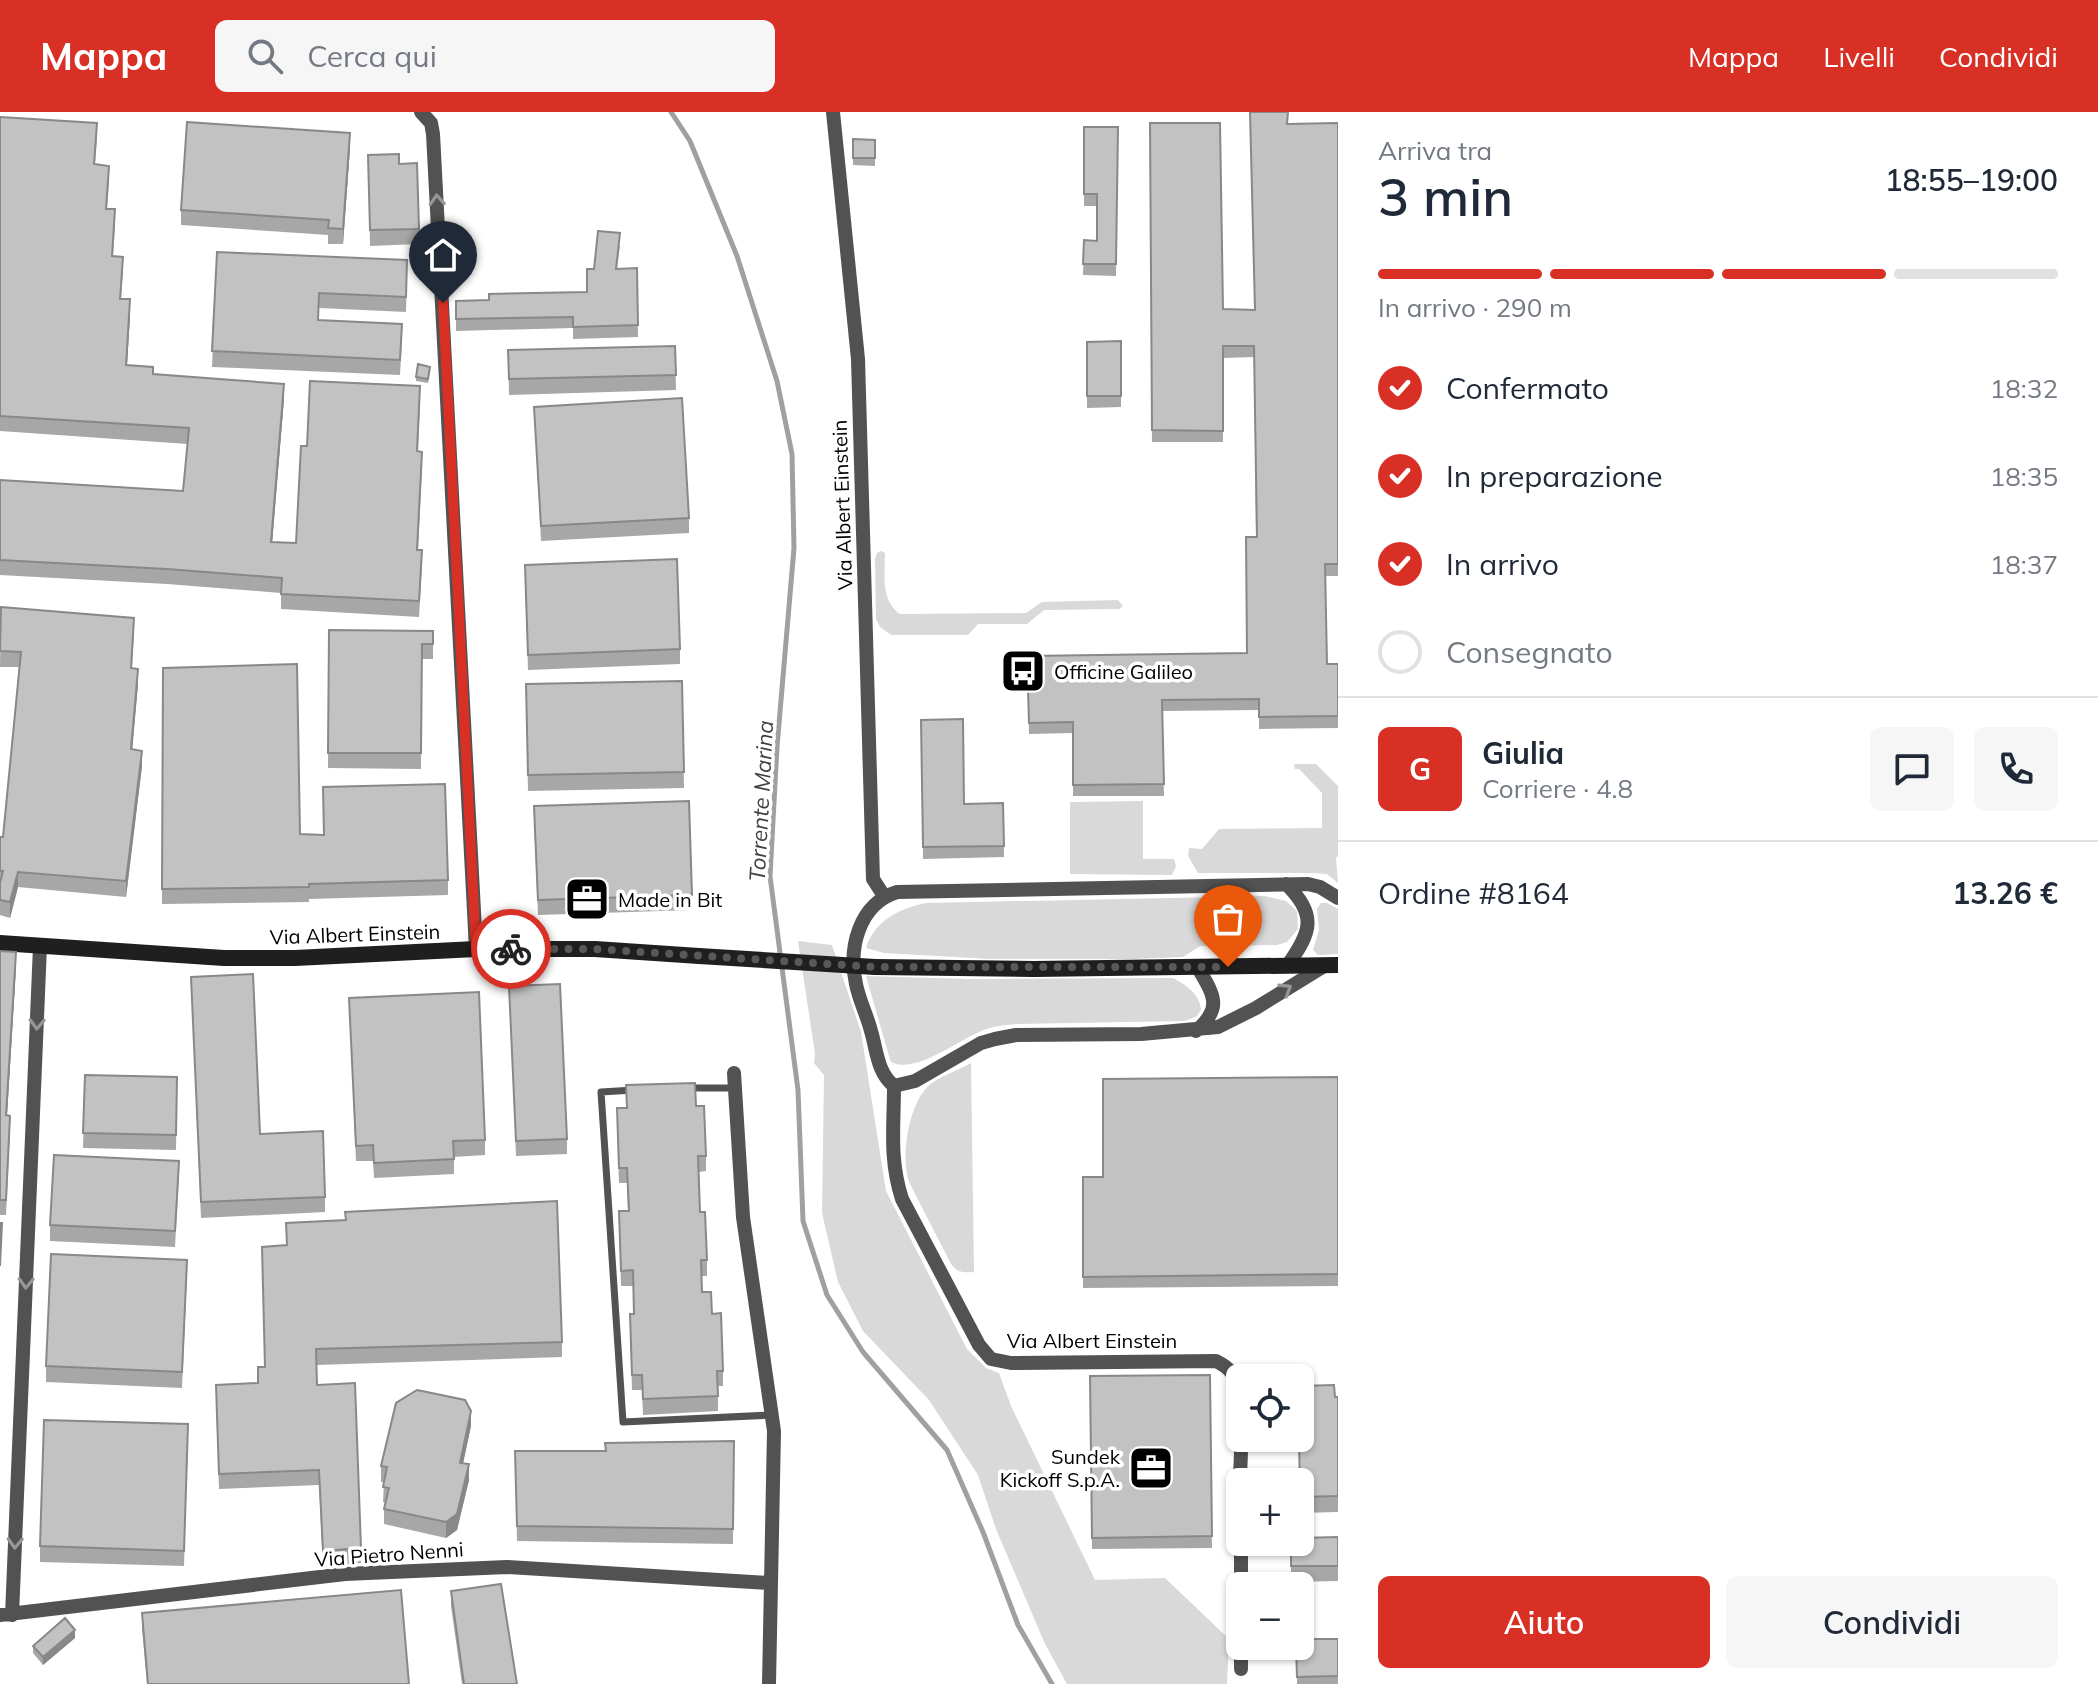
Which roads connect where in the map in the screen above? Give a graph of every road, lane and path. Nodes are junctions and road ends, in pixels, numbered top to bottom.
1 (421, 112) edge
2 (833, 112) edge
3 (1286, 884) junction
4 (884, 896) junction
5 (1338, 898) edge
6 (0, 943) edge
7 (40, 946) junction
8 (476, 949) junction
9 (1287, 966) junction
10 (1331, 966) edge
11 (1198, 968) junction
12 (1196, 1031) junction
13 (734, 1080) joint
14 (894, 1086) junction
15 (680, 1088) edge
16 (639, 1089) edge
17 (772, 1415) junction
18 (1240, 1468) edge
19 (769, 1583) junction
20 (6, 1615) edge
21 (1241, 1660) edge
22 (1241, 1669) dead end
23 (769, 1684) edge

8 -> 1 street
2 - 4 street, Via Albert Einstein
3 - 4 street
3 - 5 street
3 - 9 street
4 - 14 street
6 - 7 street, Via Albert Einstein
7 - 8 street, Via Albert Einstein
7 -> 20 street
8 - 11 street, Via Albert Einstein, bridge
9 - 10 street, Via Albert Einstein
9 - 11 street, Via Albert Einstein
12 -> 10 street, Via Albert Einstein
11 - 12 street
12 - 14 street, Via Albert Einstein
13 - 15 lane
13 - 17 street
14 - 18 street, Via Albert Einstein
16 - 17 lane
17 - 19 street
19 - 20 street, Via Pietro Nenni
19 - 23 street
21 - 22 street

